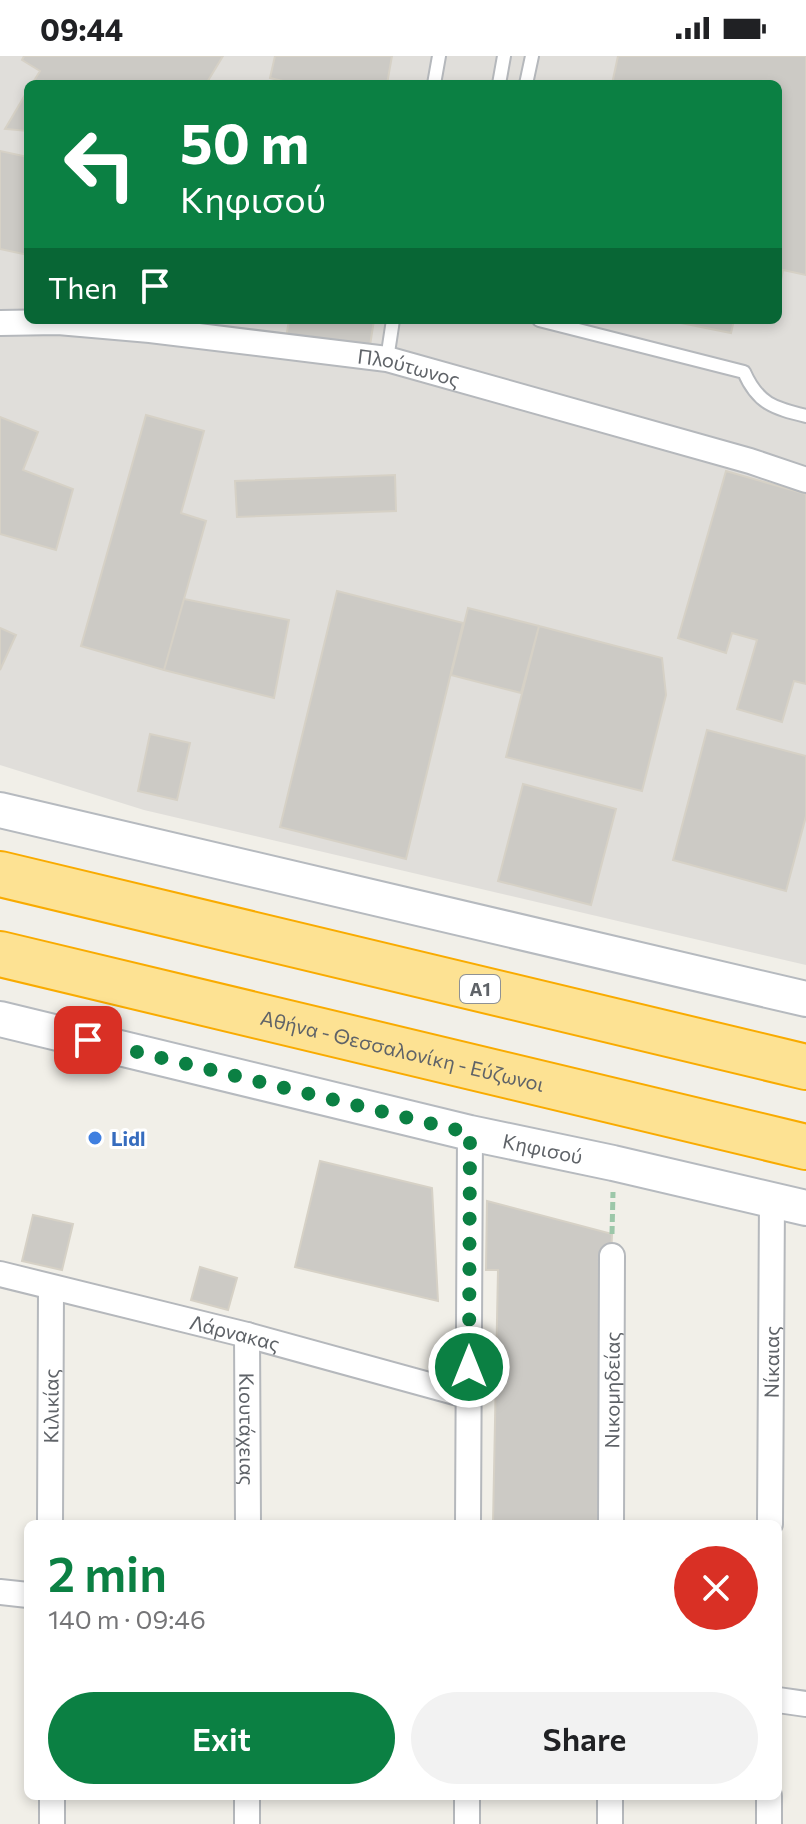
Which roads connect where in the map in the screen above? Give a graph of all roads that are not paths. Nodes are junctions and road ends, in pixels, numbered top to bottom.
1 (439, 56) edge
2 (504, 56) edge
3 (532, 56) edge
4 (435, 80) edge
5 (500, 80) edge
6 (527, 80) edge
7 (0, 323) edge
8 (24, 323) edge
9 (81, 324) edge
10 (392, 324) edge
11 (554, 324) edge
12 (387, 359) junction
13 (806, 416) edge
14 (806, 480) edge
15 (0, 810) edge
16 (0, 874) edge
17 (0, 954) edge
18 (806, 999) edge
19 (0, 1019) edge
20 (806, 1067) edge
21 (470, 1133) junction
22 (806, 1147) edge
23 (772, 1200) junction
24 (806, 1208) edge
25 (612, 1256) road end
26 (0, 1274) edge
27 (51, 1288) junction
28 (247, 1335) junction
29 (469, 1396) junction
30 (50, 1520) edge
31 (248, 1520) edge
32 (468, 1520) edge
33 (611, 1520) edge
34 (770, 1520) edge
35 (0, 1592) edge
36 (24, 1595) edge
37 (782, 1701) edge
38 (806, 1704) edge
39 (52, 1800) edge
40 (247, 1800) edge
41 (467, 1800) edge
42 (610, 1800) edge
43 (769, 1800) edge
44 (52, 1824) edge
45 (247, 1824) edge
46 (467, 1824) edge
47 (610, 1824) edge
48 (769, 1824) edge

1 - 4 lane
2 - 5 lane
3 - 6 lane
7 - 8 street, Πλούτωνος
9 - 12 street, Πλούτωνος
10 - 12 lane
11 - 13 lane
12 - 14 street, Πλούτωνος
15 - 18 main road
16 - 20 highway, Α1
17 - 22 highway, Αθήνα - Θεσσαλονίκη - Εύζωνοι
19 - 21 main road, Κηφισού
21 - 23 main road, Κηφισού
21 - 29 street
23 - 24 main road, Κηφισού
23 - 34 street, Νίκαιας
25 - 33 street, Νικομηδείας
26 - 27 street, Λάρνακας
27 - 28 street, Λάρνακας
27 - 30 street, Κιλικίας
28 - 29 street, Λάρνακας
28 - 31 street, Κιουτάχειας
29 - 32 street
35 - 36 street
37 - 38 street
39 - 44 street
40 - 45 street
41 - 46 street
42 - 47 street
43 - 48 street

